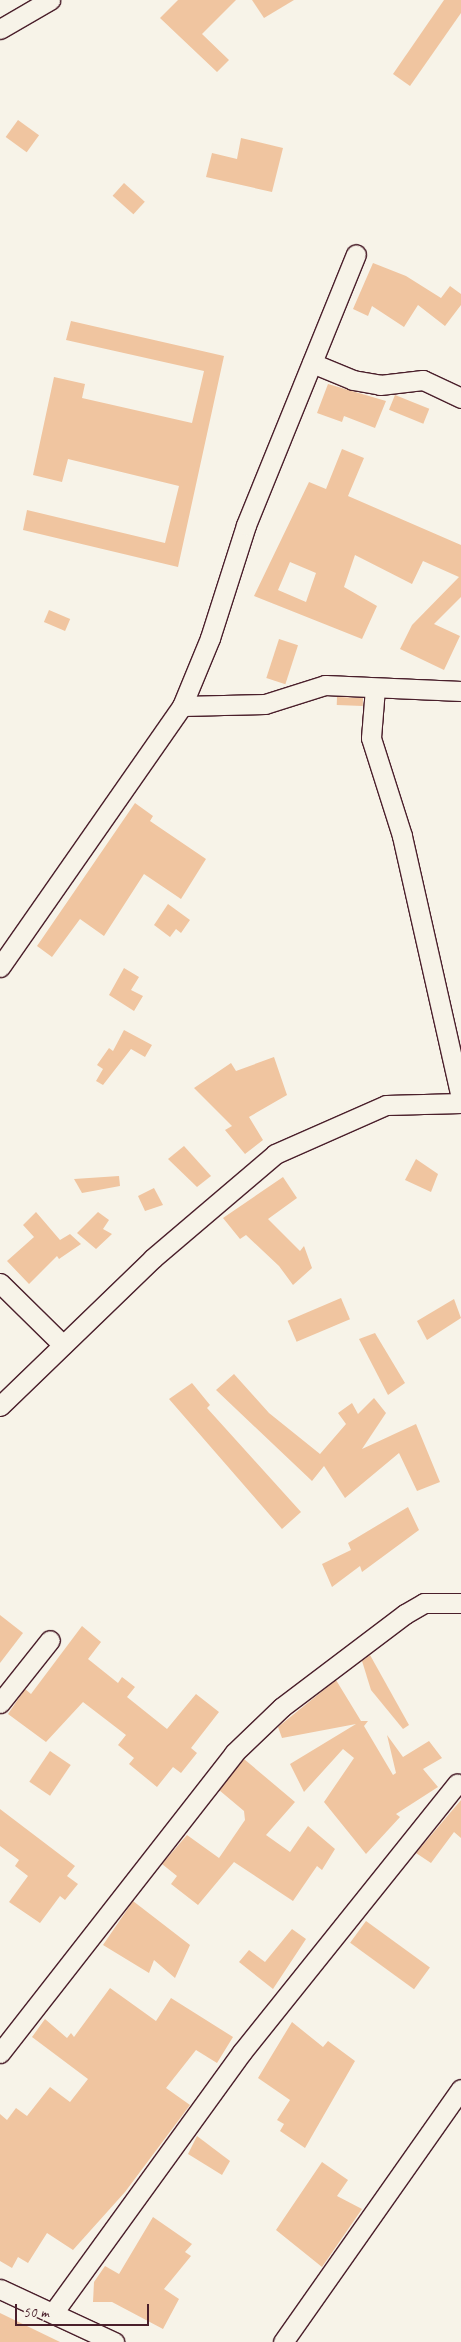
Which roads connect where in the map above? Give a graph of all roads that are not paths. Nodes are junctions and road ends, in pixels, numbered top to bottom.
1 (50, 0) edge
2 (0, 29) edge
3 (356, 254) dead end
4 (312, 363) junction
5 (461, 398) edge
6 (375, 688) junction
7 (461, 692) edge
8 (182, 706) junction
9 (0, 967) edge
10 (461, 1098) edge
11 (461, 1103) edge
12 (0, 1283) edge
13 (63, 1345) junction
14 (0, 1406) edge
15 (461, 1603) edge
16 (50, 1640) dead end
17 (0, 1703) edge
18 (457, 1784) dead end
19 (0, 2054) edge
20 (461, 2089) edge
21 (0, 2289) edge
22 (52, 2313) junction
23 (114, 2342) edge
24 (283, 2342) edge

1 - 2 street
3 - 4 street
4 - 5 street
4 - 8 street
6 - 7 street
6 - 8 street
6 - 10 street
8 - 9 street
11 - 13 street
12 - 13 street
13 - 14 street
15 - 19 street
16 - 17 street
18 - 22 street
20 - 24 street
21 - 22 street
22 - 23 street

